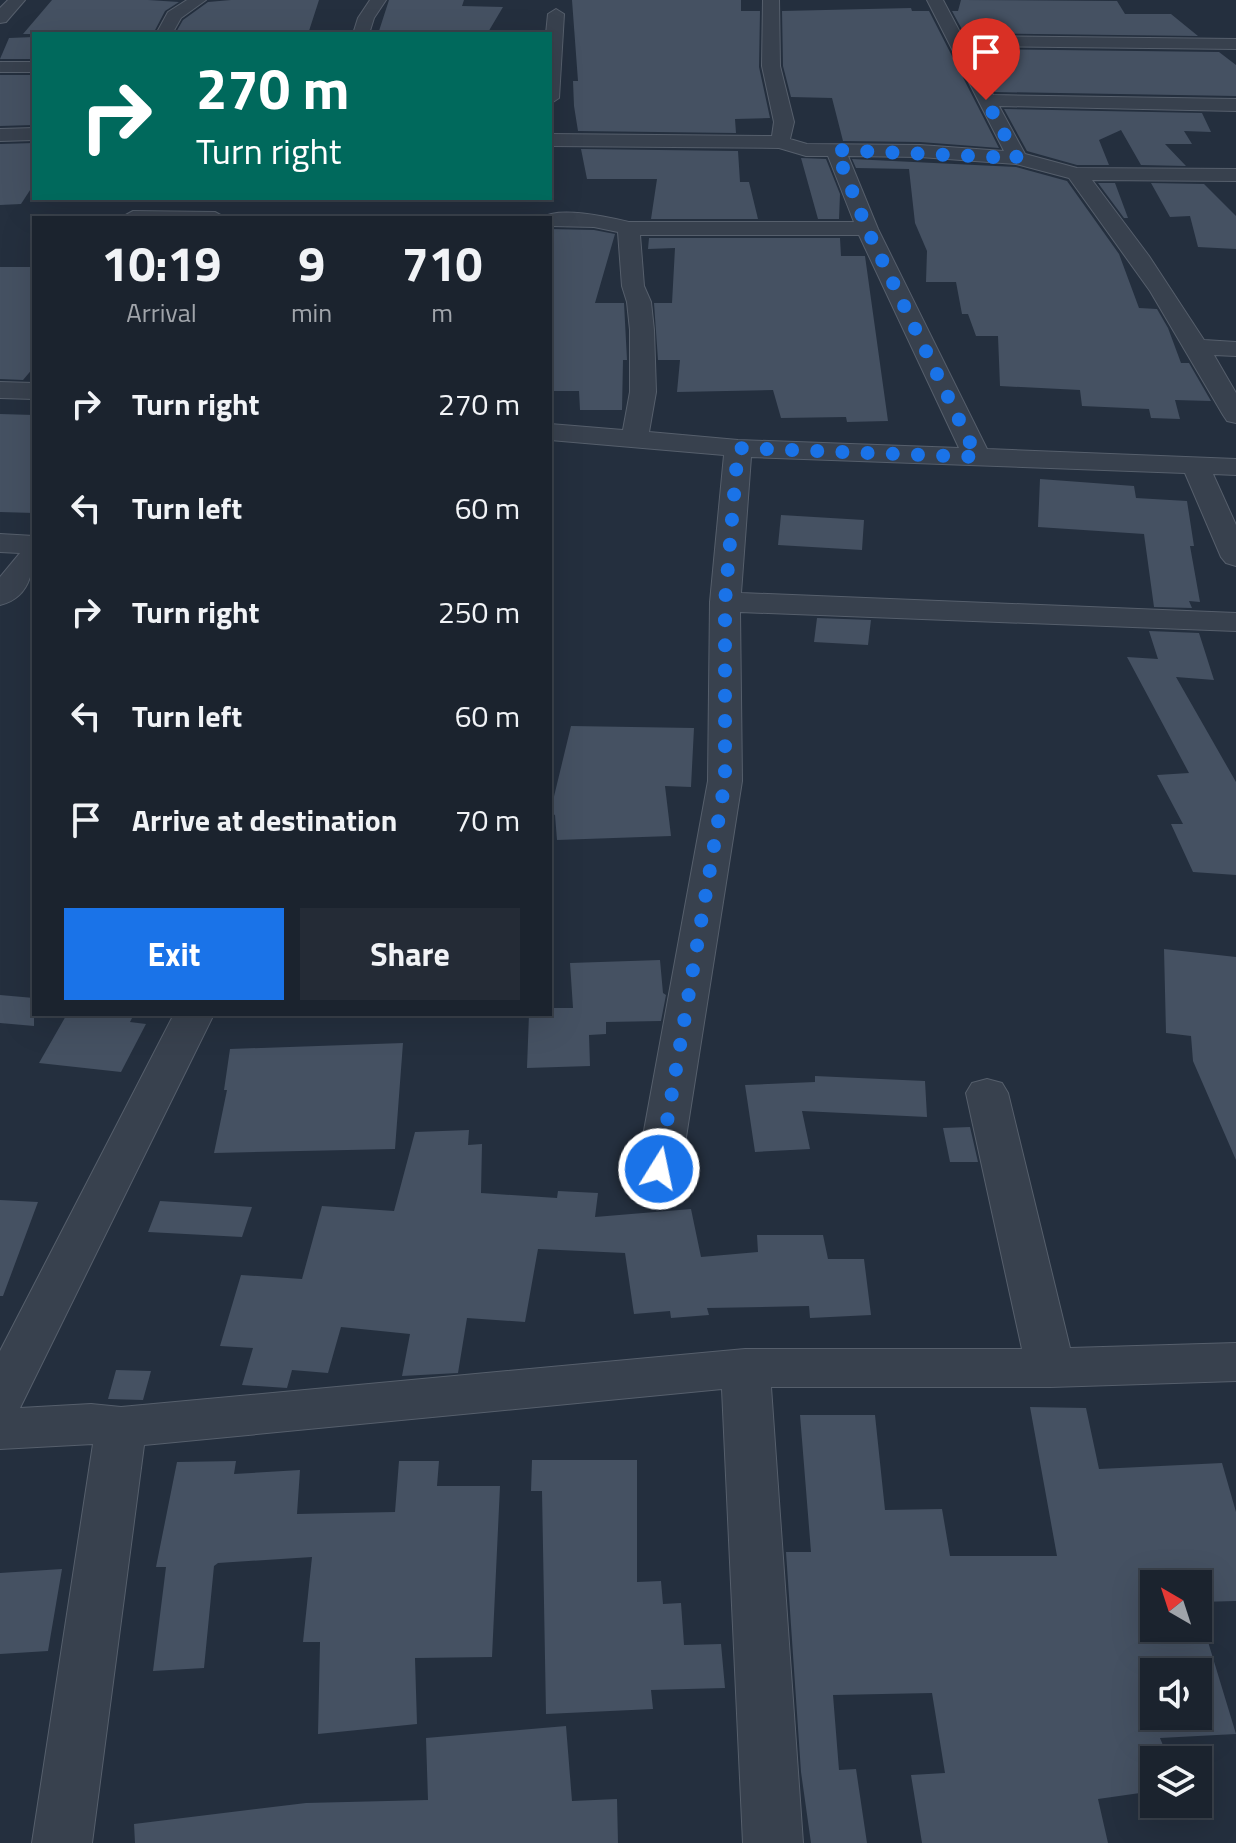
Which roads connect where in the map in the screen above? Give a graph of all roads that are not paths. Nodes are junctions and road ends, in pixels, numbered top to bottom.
1 (17, 0) edge
2 (198, 0) edge
3 (378, 0) edge
4 (771, 0) edge
5 (935, 0) edge
6 (556, 14) dead end
7 (0, 18) edge
8 (165, 32) edge
9 (362, 32) edge
10 (958, 41) junction
11 (1236, 44) edge
12 (0, 67) edge
13 (32, 67) edge
14 (552, 70) edge
15 (986, 100) junction
16 (1236, 105) edge
17 (32, 134) edge
18 (0, 135) edge
19 (552, 140) edge
20 (780, 142) junction
21 (836, 150) junction
22 (1017, 158) junction
23 (1076, 174) junction
24 (1236, 175) edge
25 (134, 211) edge
26 (192, 216) edge
27 (552, 220) edge
28 (629, 228) junction
29 (867, 229) junction
30 (1198, 347) junction
31 (1236, 349) edge
32 (0, 390) edge
33 (32, 391) edge
34 (1236, 415) edge
35 (552, 432) edge
36 (635, 440) junction
37 (738, 448) junction
38 (977, 457) junction
39 (1236, 467) edge
40 (1196, 468) junction
41 (0, 543) edge
42 (32, 545) edge
43 (32, 557) edge
44 (1236, 557) edge
45 (0, 596) edge
46 (725, 602) junction
47 (1236, 622) edge
48 (193, 1016) edge
49 (987, 1093) dead end
50 (659, 1169) dead end
51 (1236, 1362) edge
52 (745, 1368) junction
53 (1051, 1368) junction
54 (0, 1399) edge
55 (121, 1427) junction
56 (0, 1429) edge
57 (62, 1843) edge
58 (773, 1843) edge

1 - 7 street
2 - 8 street
3 - 9 street
4 - 20 street
5 - 10 street
6 - 14 street
10 - 11 street
10 - 15 street
12 - 13 street
15 - 16 street
15 - 22 street
17 - 18 street
19 - 20 street
20 - 21 street
21 - 22 street
21 - 29 street
22 - 23 street
23 - 24 street
23 - 30 street
25 - 26 street
27 - 28 street
28 - 29 street
28 - 36 street
29 - 38 street
30 - 31 street
30 - 34 street
32 - 33 street
35 - 36 street
36 - 37 street
37 - 38 street
37 - 46 street
38 - 40 street
39 - 40 street
40 - 44 street
41 - 42 street
43 - 45 street
46 - 47 street
46 - 50 street
48 - 54 street
49 - 53 street
51 - 53 street
52 - 53 street
52 - 55 street
52 - 58 street
55 - 56 street
55 - 57 street

